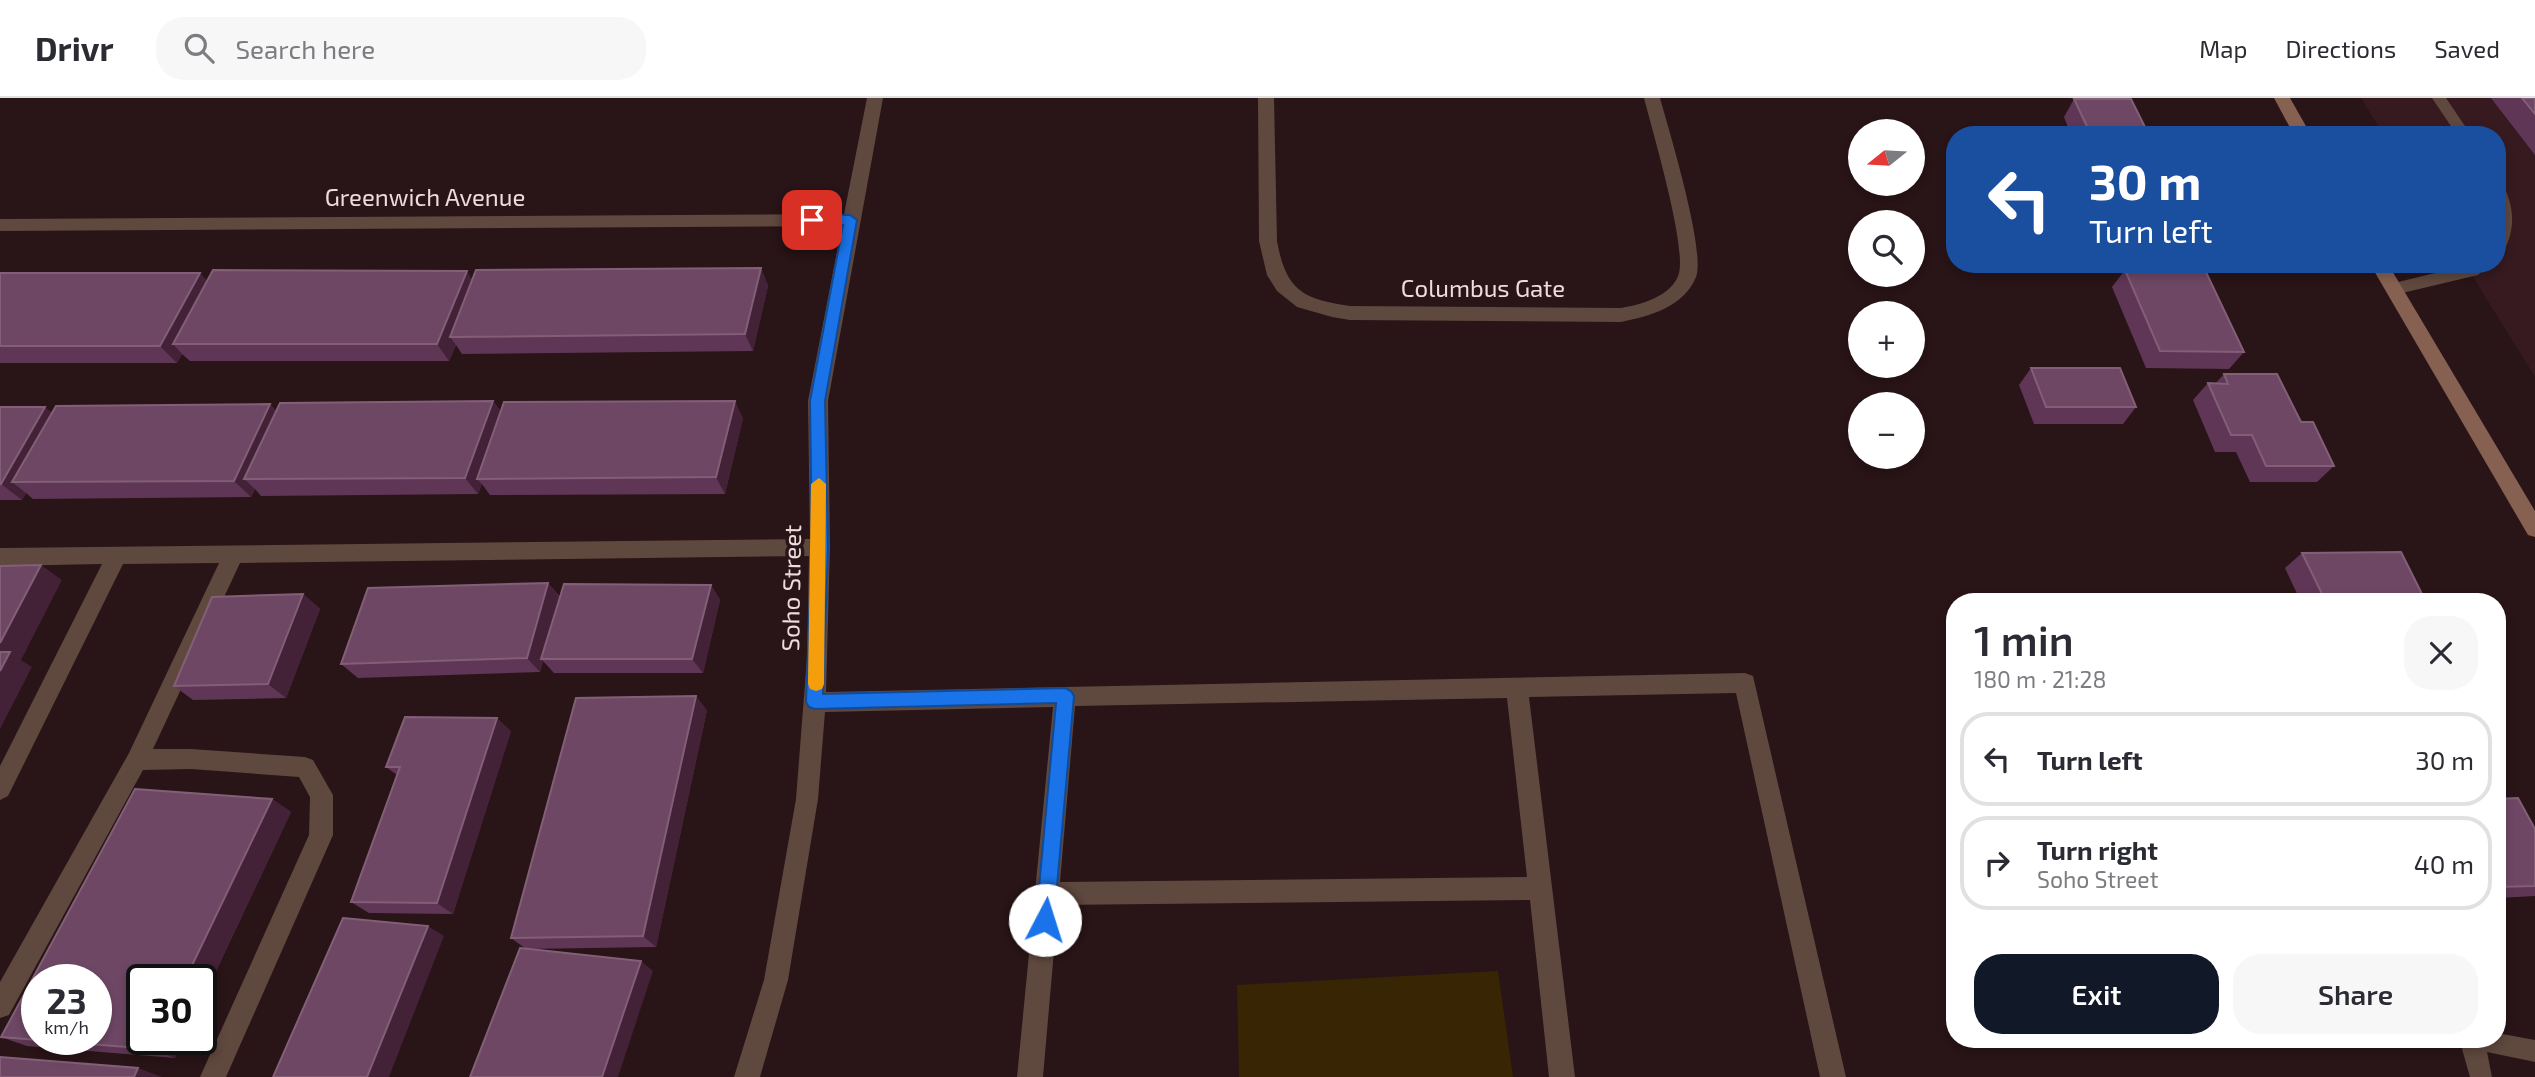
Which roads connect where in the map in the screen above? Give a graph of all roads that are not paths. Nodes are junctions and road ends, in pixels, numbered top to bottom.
1 (876, 98) edge
2 (1266, 98) edge
3 (1652, 98) edge
4 (2282, 98) edge
5 (2439, 98) edge
6 (2298, 126) edge
7 (2458, 126) edge
8 (2506, 212) edge
9 (850, 220) junction
10 (0, 225) edge
11 (2506, 233) edge
12 (2384, 273) edge
13 (2464, 273) edge
14 (2394, 289) junction
15 (2535, 529) edge
16 (820, 547) junction
17 (234, 553) junction
18 (0, 557) edge
19 (116, 558) junction
20 (1517, 686) junction
21 (1065, 696) junction
22 (815, 702) junction
23 (137, 760) junction
24 (0, 789) edge
25 (1540, 888) junction
26 (1047, 894) junction
27 (0, 1006) edge
28 (2506, 1045) edge
29 (2474, 1048) edge
30 (2535, 1051) edge
31 (212, 1077) edge
32 (747, 1077) edge
33 (1030, 1077) edge
34 (1562, 1077) edge
35 (1833, 1077) edge
36 (2481, 1077) edge

1 - 9 street, Soho Street
2 - 3 street, Columbus Gate
4 - 6 main road
5 - 7 lane
8 - 11 lane
9 - 10 street, Greenwich Avenue
9 - 16 street, Soho Street
12 - 14 main road
13 - 14 lane
14 - 15 main road
16 - 17 street
16 - 22 street, Soho Street
17 - 19 street
17 - 23 street
18 - 19 street
19 - 24 street
20 - 21 street
20 - 25 street
20 - 35 street
21 - 22 street
21 - 26 street
22 - 32 street, Soho Street
23 - 27 street
23 - 31 street
25 - 26 street
25 - 34 street
26 - 33 street
28 - 30 lane
29 - 36 lane

